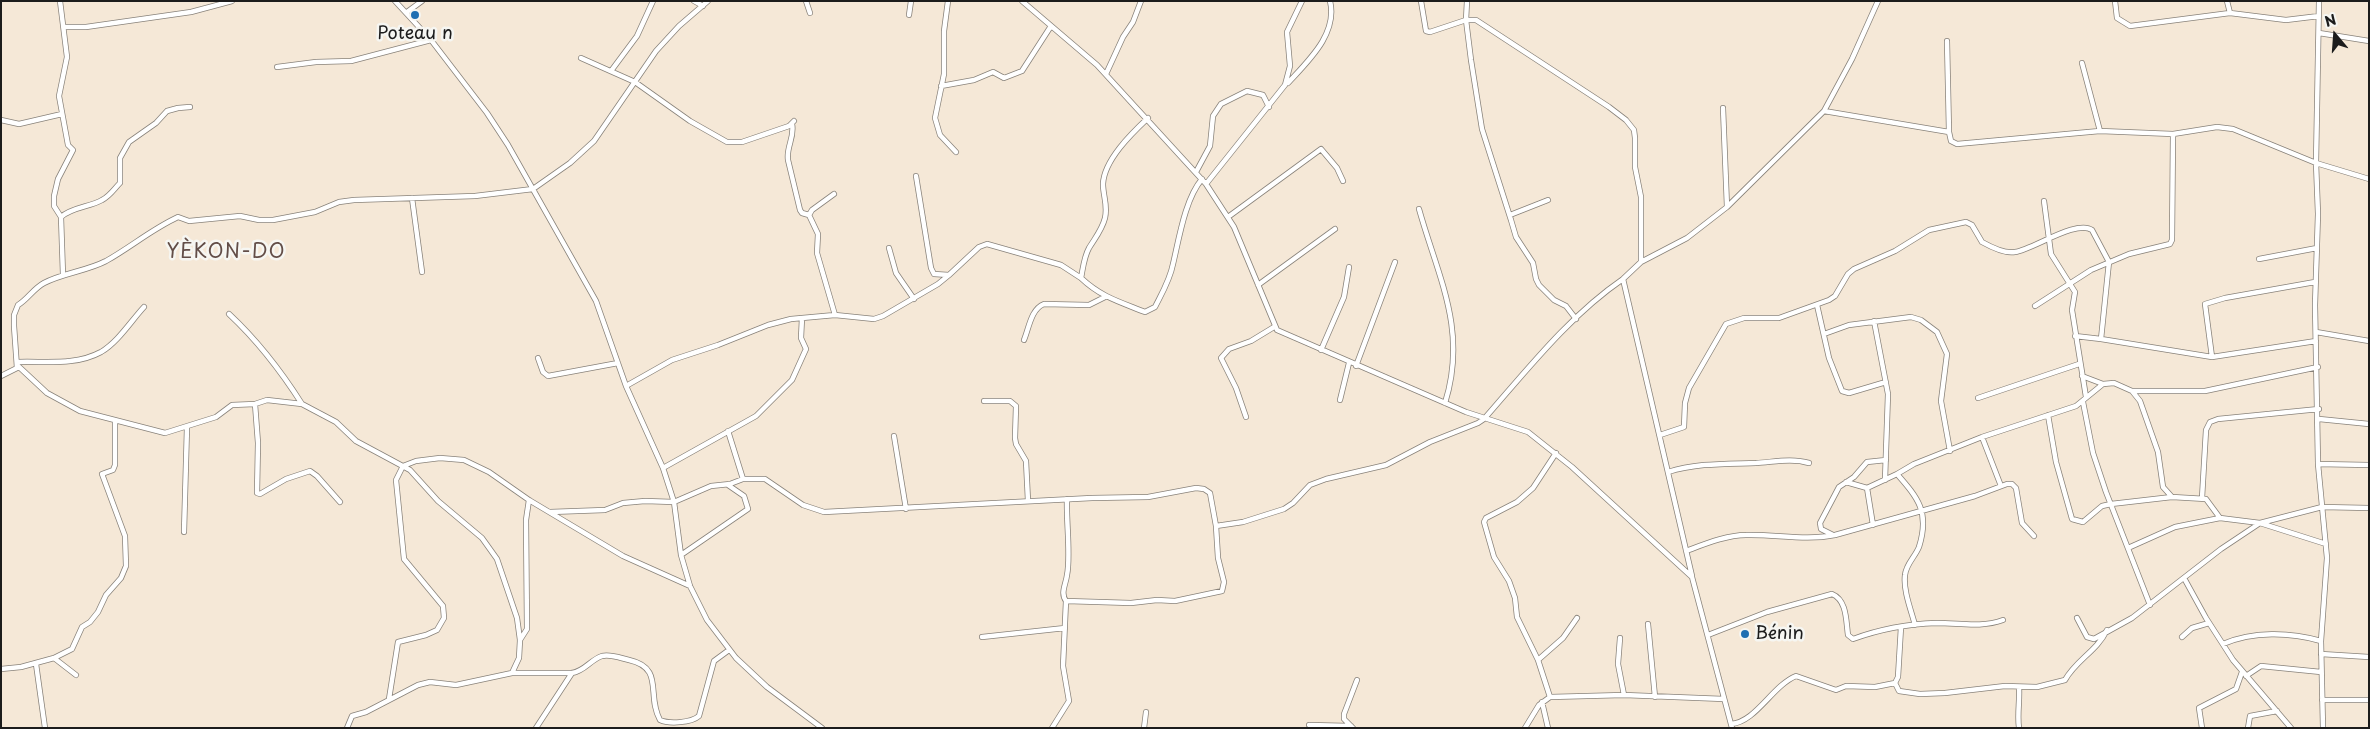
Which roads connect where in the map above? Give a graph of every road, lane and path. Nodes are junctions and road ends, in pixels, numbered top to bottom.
1 (60, 1) edge
2 (232, 1) edge
3 (395, 1) edge
4 (422, 1) edge
5 (653, 1) edge
6 (694, 1) edge
7 (708, 1) edge
8 (806, 1) edge
9 (948, 1) edge
10 (1022, 1) edge
11 (1141, 1) edge
12 (1302, 1) edge
13 (1330, 1) edge
14 (1421, 1) edge
15 (1467, 1) edge
16 (1878, 1) edge
17 (2115, 1) edge
18 (2227, 1) edge
19 (2319, 1) edge
20 (910, 2) edge
21 (702, 6) junction
22 (407, 12) junction
23 (2230, 13) junction
24 (810, 14) dead end
25 (909, 16) dead end
26 (2319, 16) junction
27 (1466, 20) junction
28 (1050, 26) junction
29 (64, 27) junction
30 (2319, 33) junction
31 (431, 40) junction
32 (1947, 41) dead end
33 (2369, 41) edge
34 (581, 58) dead end
35 (2082, 63) dead end
36 (277, 67) dead end
37 (611, 71) junction
38 (1106, 74) junction
39 (635, 82) junction
40 (1285, 85) junction
41 (941, 86) junction
42 (190, 107) dead end
43 (1269, 107) junction
44 (1723, 108) dead end
45 (1824, 111) junction
46 (62, 114) junction
47 (1148, 118) junction
48 (1, 120) edge
49 (2100, 131) junction
50 (1949, 132) junction
51 (2173, 134) junction
52 (956, 152) dead end
53 (2316, 163) junction
54 (1196, 172) junction
55 (916, 176) dead end
56 (1202, 179) junction
57 (1343, 180) dead end
58 (2369, 180) edge
59 (1206, 184) junction
60 (533, 189) junction
61 (834, 194) dead end
62 (412, 198) junction
63 (1548, 200) dead end
64 (2044, 201) dead end
65 (1727, 207) junction
66 (1419, 209) dead end
67 (809, 215) junction
68 (1510, 215) junction
69 (61, 217) junction
70 (1228, 217) junction
71 (1335, 229) dead end
72 (2048, 237) junction
73 (889, 248) dead end
74 (2316, 248) junction
75 (2259, 259) dead end
76 (1395, 262) dead end
77 (1641, 262) junction
78 (2109, 262) junction
79 (1349, 267) dead end
80 (422, 272) dead end
81 (934, 274) junction
82 (63, 275) junction
83 (949, 275) junction
84 (1081, 278) junction
85 (1623, 279) junction
86 (2070, 282) junction
87 (2315, 282) junction
88 (938, 284) junction
89 (1258, 285) junction
90 (1105, 297) junction
91 (914, 299) junction
92 (1817, 304) junction
93 (2035, 306) dead end
94 (144, 307) dead end
95 (229, 314) dead end
96 (835, 315) junction
97 (802, 318) junction
98 (1576, 319) junction
99 (1874, 321) junction
100 (1274, 327) junction
101 (2316, 332) junction
102 (1824, 334) junction
103 (2075, 336) junction
104 (2101, 339) junction
105 (1024, 340) dead end
106 (2316, 341) junction
107 (2369, 341) edge
108 (1321, 350) junction
109 (2212, 357) junction
110 (538, 358) dead end
111 (17, 363) junction
112 (618, 363) junction
113 (1349, 363) junction
114 (2079, 364) junction
115 (1356, 366) junction
116 (2318, 367) junction
117 (1, 376) edge
118 (2082, 376) junction
119 (1886, 382) junction
120 (2103, 384) junction
121 (626, 386) junction
122 (2132, 391) junction
123 (1978, 398) dead end
124 (2086, 398) junction
125 (1340, 400) dead end
126 (984, 401) dead end
127 (2083, 402) junction
128 (1445, 403) junction
129 (255, 404) junction
130 (302, 404) junction
131 (2319, 409) junction
132 (2048, 415) junction
133 (1246, 417) dead end
134 (1484, 419) junction
135 (2319, 419) junction
136 (115, 421) junction
137 (2369, 424) edge
138 (187, 427) junction
139 (728, 431) junction
140 (894, 436) dead end
141 (1660, 436) junction
142 (1982, 437) junction
143 (1950, 451) junction
144 (1556, 453) junction
145 (1886, 460) junction
146 (1809, 463) dead end
147 (2318, 464) junction
148 (403, 466) junction
149 (2369, 466) edge
150 (663, 468) junction
151 (1668, 472) junction
152 (1897, 474) junction
153 (744, 480) junction
154 (1885, 480) junction
155 (1846, 482) junction
156 (728, 485) junction
157 (2002, 486) junction
158 (1867, 488) junction
159 (2172, 497) junction
160 (2202, 498) junction
161 (1067, 499) junction
162 (529, 500) junction
163 (340, 502) dead end
164 (674, 502) junction
165 (1028, 502) junction
166 (2111, 504) junction
167 (2322, 507) junction
168 (2369, 508) edge
169 (906, 509) junction
170 (1922, 510) junction
171 (550, 512) junction
172 (2220, 518) junction
173 (2260, 524) junction
174 (1873, 525) junction
175 (1216, 526) junction
176 (184, 532) dead end
177 (1835, 535) junction
178 (2034, 536) dead end
179 (2326, 544) junction
180 (2128, 548) junction
181 (1686, 551) junction
182 (681, 555) junction
183 (1692, 577) junction
184 (2184, 578) junction
185 (690, 586) junction
186 (1066, 601) junction
187 (2150, 605) junction
188 (1577, 618) dead end
189 (2077, 618) dead end
190 (2003, 620) dead end
191 (2209, 623) junction
192 (1648, 624) dead end
193 (1915, 625) junction
194 (1902, 627) junction
195 (1065, 628) junction
196 (2107, 630) junction
197 (1708, 635) junction
198 (982, 637) dead end
199 (2182, 637) dead end
200 (1620, 638) dead end
201 (520, 640) junction
202 (2321, 641) junction
203 (2223, 644) junction
204 (729, 650) junction
205 (2321, 654) junction
206 (2369, 657) edge
207 (54, 658) junction
208 (1538, 660) junction
209 (36, 664) junction
210 (1, 669) edge
211 (2321, 672) junction
212 (512, 673) junction
213 (572, 674) junction
214 (2244, 674) junction
215 (76, 675) dead end
216 (1357, 680) dead end
217 (1895, 683) junction
218 (2019, 687) junction
219 (1624, 695) junction
220 (1550, 697) junction
221 (1655, 697) junction
222 (389, 699) junction
223 (1724, 699) junction
224 (2322, 700) junction
225 (2369, 700) edge
226 (1542, 702) junction
227 (2276, 711) junction
228 (1146, 712) dead end
229 (1309, 725) dead end
230 (1731, 726) edge
231 (1352, 727) edge
232 (45, 728) edge
233 (347, 728) edge
234 (536, 728) edge
235 (822, 728) edge
236 (1052, 728) edge
237 (1144, 728) edge
238 (1525, 728) edge
239 (1548, 728) edge
240 (2019, 728) edge
241 (2202, 728) edge
242 (2248, 728) edge
243 (2291, 728) edge
244 (2323, 728) edge

1 - 29 street
2 - 29 street
3 - 22 street
4 - 22 street
5 - 37 street
6 - 21 street
7 - 21 street
8 - 24 street
9 - 41 street
10 - 28 street
11 - 38 street
12 - 40 street
13 - 40 street
14 - 27 street
15 - 27 street
16 - 45 street
17 - 23 street
18 - 23 street
19 - 26 street
20 - 25 street
21 - 39 street
22 - 31 street
23 - 26 street
26 - 30 street
27 - 68 street
27 - 77 street
28 - 38 street
28 - 41 street
29 - 46 street
30 - 33 street
30 - 53 street
31 - 36 street
31 - 60 street
32 - 50 street
34 - 37 street
35 - 49 street
37 - 39 street
38 - 47 street
39 - 60 street
39 - 67 street
40 - 43 street
41 - 52 street
42 - 69 street
43 - 54 street
43 - 59 street
44 - 65 street
45 - 50 street
45 - 65 street
46 - 48 street
46 - 69 street
47 - 54 street
47 - 84 street
49 - 50 street
49 - 51 street
51 - 53 street
51 - 78 street
53 - 58 street
53 - 74 street
54 - 56 street
55 - 81 street
56 - 59 street
56 - 90 street
57 - 70 street
59 - 70 street
60 - 62 street
60 - 112 street
61 - 67 street
62 - 80 street
62 - 82 street
63 - 68 street
64 - 72 street
65 - 77 street
66 - 128 street
67 - 96 street
68 - 98 street
69 - 82 street
70 - 89 street
71 - 89 street
72 - 78 street
72 - 86 street
72 - 92 street
73 - 91 street
74 - 75 street
74 - 87 street
76 - 115 street
77 - 85 street
78 - 86 street
78 - 104 street
79 - 108 street
81 - 83 street
81 - 88 street
82 - 111 street
83 - 84 street
83 - 88 street
84 - 90 street
85 - 98 street
85 - 141 street
86 - 93 street
86 - 103 street
87 - 101 street
87 - 109 street
88 - 91 street
89 - 100 street
90 - 105 street
91 - 96 street
92 - 102 street
92 - 141 street
94 - 111 street
95 - 130 street
96 - 97 street
97 - 121 street
97 - 139 street
98 - 134 street
99 - 102 street
99 - 119 street
99 - 143 street
100 - 108 street
100 - 133 street
101 - 106 street
101 - 107 street
102 - 119 street
103 - 104 street
103 - 114 street
104 - 109 street
106 - 109 street
106 - 116 street
108 - 113 street
110 - 112 street
111 - 117 street
111 - 136 street
112 - 121 street
113 - 115 street
113 - 125 street
114 - 118 street
114 - 123 street
115 - 128 street
116 - 122 street
116 - 131 street
118 - 120 street
118 - 124 street
119 - 145 street
120 - 122 street
120 - 124 street
121 - 150 street
122 - 159 street
124 - 127 street
126 - 165 street
127 - 132 street
127 - 166 street
128 - 134 street
129 - 130 street
129 - 138 street
129 - 163 street
130 - 148 street
131 - 135 street
131 - 160 street
132 - 142 street
132 - 166 street
134 - 144 street
134 - 175 street
135 - 137 street
135 - 147 street
136 - 138 street
136 - 207 street
138 - 176 street
139 - 150 street
139 - 153 street
140 - 169 street
141 - 151 street
142 - 143 street
142 - 157 street
143 - 152 street
144 - 183 street
144 - 208 street
145 - 154 street
145 - 155 street
146 - 151 street
147 - 149 street
147 - 167 street
148 - 162 street
148 - 201 street
148 - 222 street
150 - 164 street
151 - 181 street
152 - 154 street
152 - 170 street
153 - 156 street
153 - 169 street
154 - 158 street
155 - 158 street
155 - 177 street
156 - 164 street
156 - 182 street
157 - 170 street
157 - 178 street
158 - 174 street
159 - 160 street
159 - 166 street
160 - 172 street
161 - 165 street
161 - 175 street
161 - 186 street
162 - 171 street
162 - 201 street
164 - 171 street
164 - 182 street
165 - 169 street
166 - 180 street
167 - 168 street
167 - 173 street
167 - 179 street
170 - 174 street
170 - 193 street
171 - 185 street
172 - 173 street
172 - 180 street
173 - 179 street
173 - 184 street
174 - 177 street
175 - 186 street
177 - 181 street
179 - 202 street
180 - 187 street
181 - 183 street
182 - 185 street
183 - 197 street
184 - 187 street
184 - 191 street
185 - 204 street
186 - 195 street
187 - 196 street
188 - 208 street
189 - 196 street
190 - 193 street
191 - 199 street
191 - 203 street
192 - 221 street
193 - 194 street
194 - 197 street
194 - 217 street
195 - 198 street
195 - 236 street
196 - 218 street
197 - 223 street
200 - 219 street
201 - 212 street
202 - 203 street
202 - 205 street
203 - 214 street
204 - 213 street
204 - 235 street
205 - 206 street
205 - 211 street
207 - 209 street
207 - 215 street
208 - 220 street
209 - 210 street
209 - 232 street
211 - 214 street
211 - 224 street
212 - 213 street
212 - 222 street
213 - 234 street
214 - 227 street
214 - 241 street
216 - 231 street
217 - 218 street
217 - 230 street
218 - 240 street
219 - 220 street
219 - 221 street
220 - 226 street
221 - 223 street
222 - 233 street
223 - 230 street
224 - 225 street
224 - 244 street
226 - 238 street
226 - 239 street
227 - 242 street
227 - 243 street
228 - 237 street
229 - 231 street

